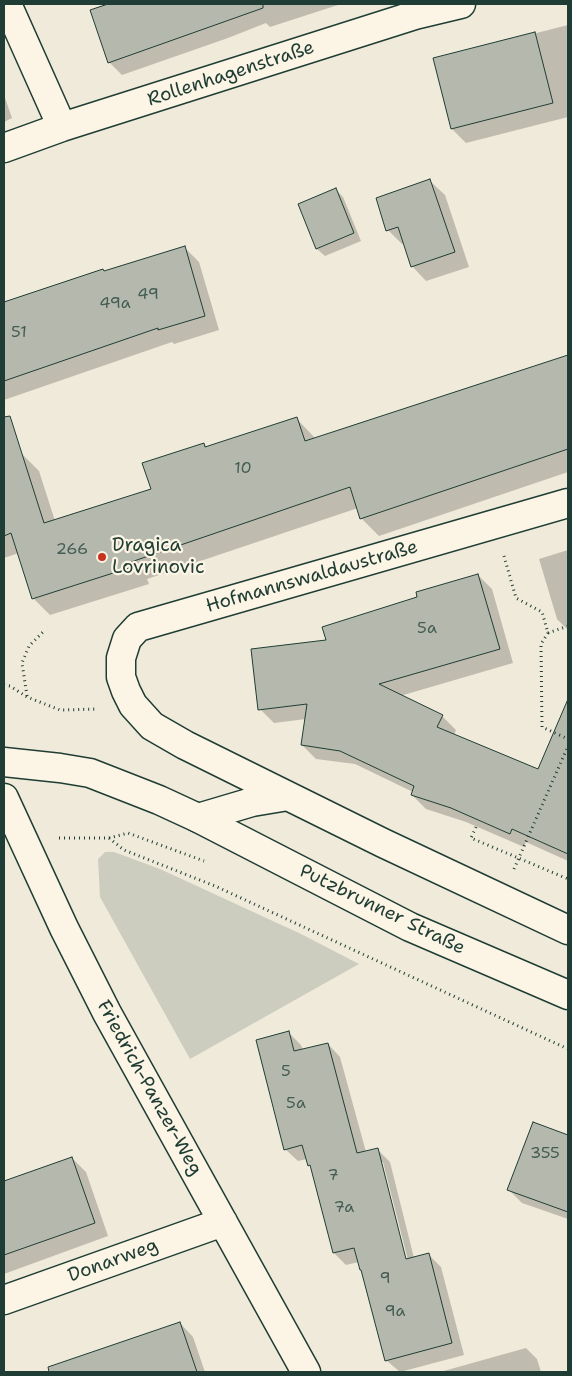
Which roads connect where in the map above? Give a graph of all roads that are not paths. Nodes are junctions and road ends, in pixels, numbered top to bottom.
1 (7, 4) edge
2 (460, 4) edge
3 (414, 10) edge
4 (62, 127) junction
5 (4, 148) edge
6 (568, 503) edge
7 (4, 762) edge
8 (288, 796) junction
9 (4, 798) edge
10 (198, 818) junction
11 (568, 930) edge
12 (568, 995) edge
13 (223, 1222) junction
14 (4, 1300) edge
15 (306, 1372) edge

1 - 4 street
2 - 3 street, Rollenhagenstraße
3 - 4 street, Rollenhagenstraße
4 - 5 street, Rollenhagenstraße
6 - 8 street, Hofmannswaldaustraße
7 - 10 street, Putzbrunner Straße
8 - 10 street
8 - 11 street
9 - 13 street, Friedrich-Panzer-Weg
10 - 12 street, Putzbrunner Straße
13 - 14 street, Donarweg
13 - 15 street, Friedrich-Panzer-Weg

